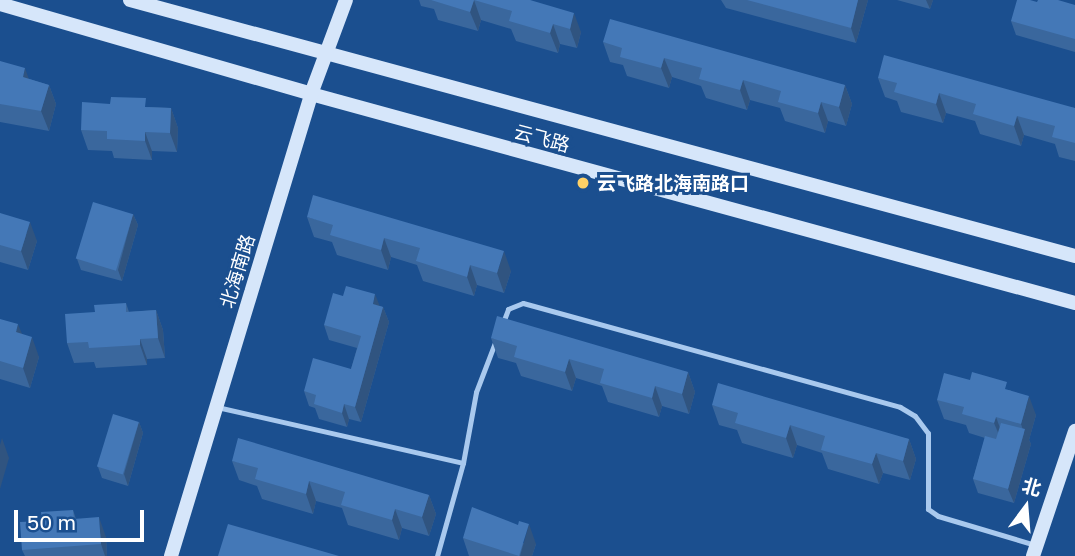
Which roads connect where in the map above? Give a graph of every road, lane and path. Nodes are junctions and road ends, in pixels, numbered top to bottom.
1 (130, 0) edge
2 (346, 0) edge
3 (0, 4) edge
4 (325, 55) junction
5 (311, 94) junction
6 (1075, 256) edge
7 (1075, 303) edge
8 (216, 407) junction
9 (1075, 431) edge
10 (463, 463) junction
11 (1035, 551) edge
12 (171, 556) edge
13 (437, 556) edge

1 - 4 main road, 云飞路
2 - 4 main road, 北海南路
3 - 5 main road, 云飞路
4 - 5 main road, 北海南路
4 - 6 main road, 云飞路
5 - 7 main road, 云飞路
5 - 8 main road, 北海南路
8 - 10 lane
8 - 12 main road, 北海南路
9 - 11 main road
10 - 11 lane
10 - 13 lane

